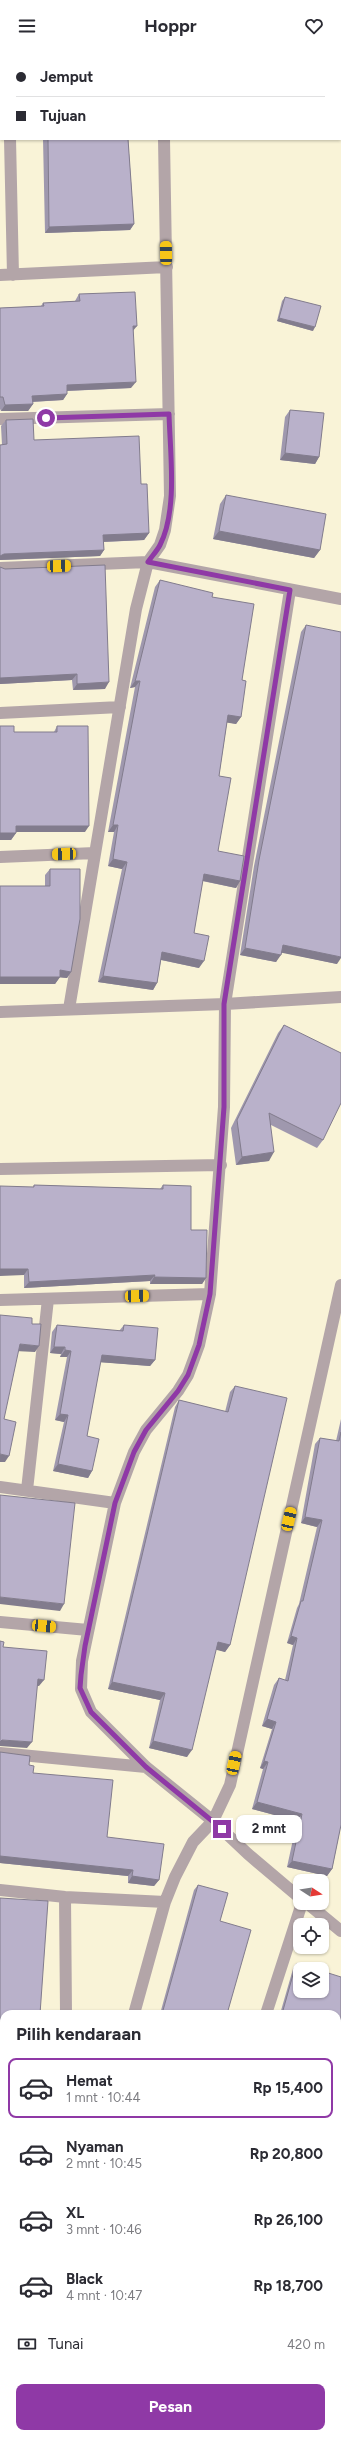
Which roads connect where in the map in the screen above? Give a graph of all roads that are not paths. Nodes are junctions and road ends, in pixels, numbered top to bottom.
1 (10, 140) edge
2 (164, 140) edge
3 (167, 267) junction
4 (0, 275) edge
5 (13, 275) junction
6 (169, 414) junction
7 (0, 419) edge
8 (148, 562) junction
9 (0, 568) edge
10 (290, 590) junction
11 (341, 599) edge
12 (120, 708) junction
13 (0, 712) edge
14 (95, 853) junction
15 (0, 857) edge
16 (341, 997) edge
17 (224, 1004) junction
18 (69, 1009) junction
19 (0, 1012) edge
20 (221, 1165) junction
21 (0, 1169) edge
22 (341, 1286) edge
23 (210, 1294) junction
24 (48, 1299) junction
25 (0, 1300) edge
26 (0, 1487) edge
27 (27, 1490) junction
28 (115, 1503) junction
29 (0, 1622) edge
30 (88, 1630) junction
31 (0, 1753) edge
32 (146, 1767) junction
33 (213, 1821) junction
34 (0, 1890) edge
35 (293, 1892) edge
36 (65, 1897) junction
37 (165, 1902) junction
38 (300, 1910) edge
39 (316, 1910) edge
40 (341, 1931) edge
41 (66, 2010) edge
42 (135, 2010) edge
43 (267, 2010) edge

1 - 5 street
2 - 3 street
3 - 5 street
3 - 6 street
4 - 5 street
6 - 7 street
6 - 8 street
8 - 9 street
8 - 10 street
8 - 12 street
10 - 11 street
10 - 17 street
12 - 13 street
12 - 14 street
14 - 15 street
14 - 18 street
16 - 17 street
17 - 18 street
17 - 20 street
18 - 19 street
20 - 21 street
20 - 23 street
22 - 33 street
23 - 24 street
23 - 28 street
24 - 25 street
24 - 27 street
26 - 27 street
27 - 28 street
28 - 30 street
29 - 30 street
30 - 32 street
31 - 32 street
32 - 33 street
33 - 35 street
33 - 37 street
34 - 36 street
36 - 37 street
36 - 41 street
37 - 42 street
38 - 43 street
39 - 40 street

